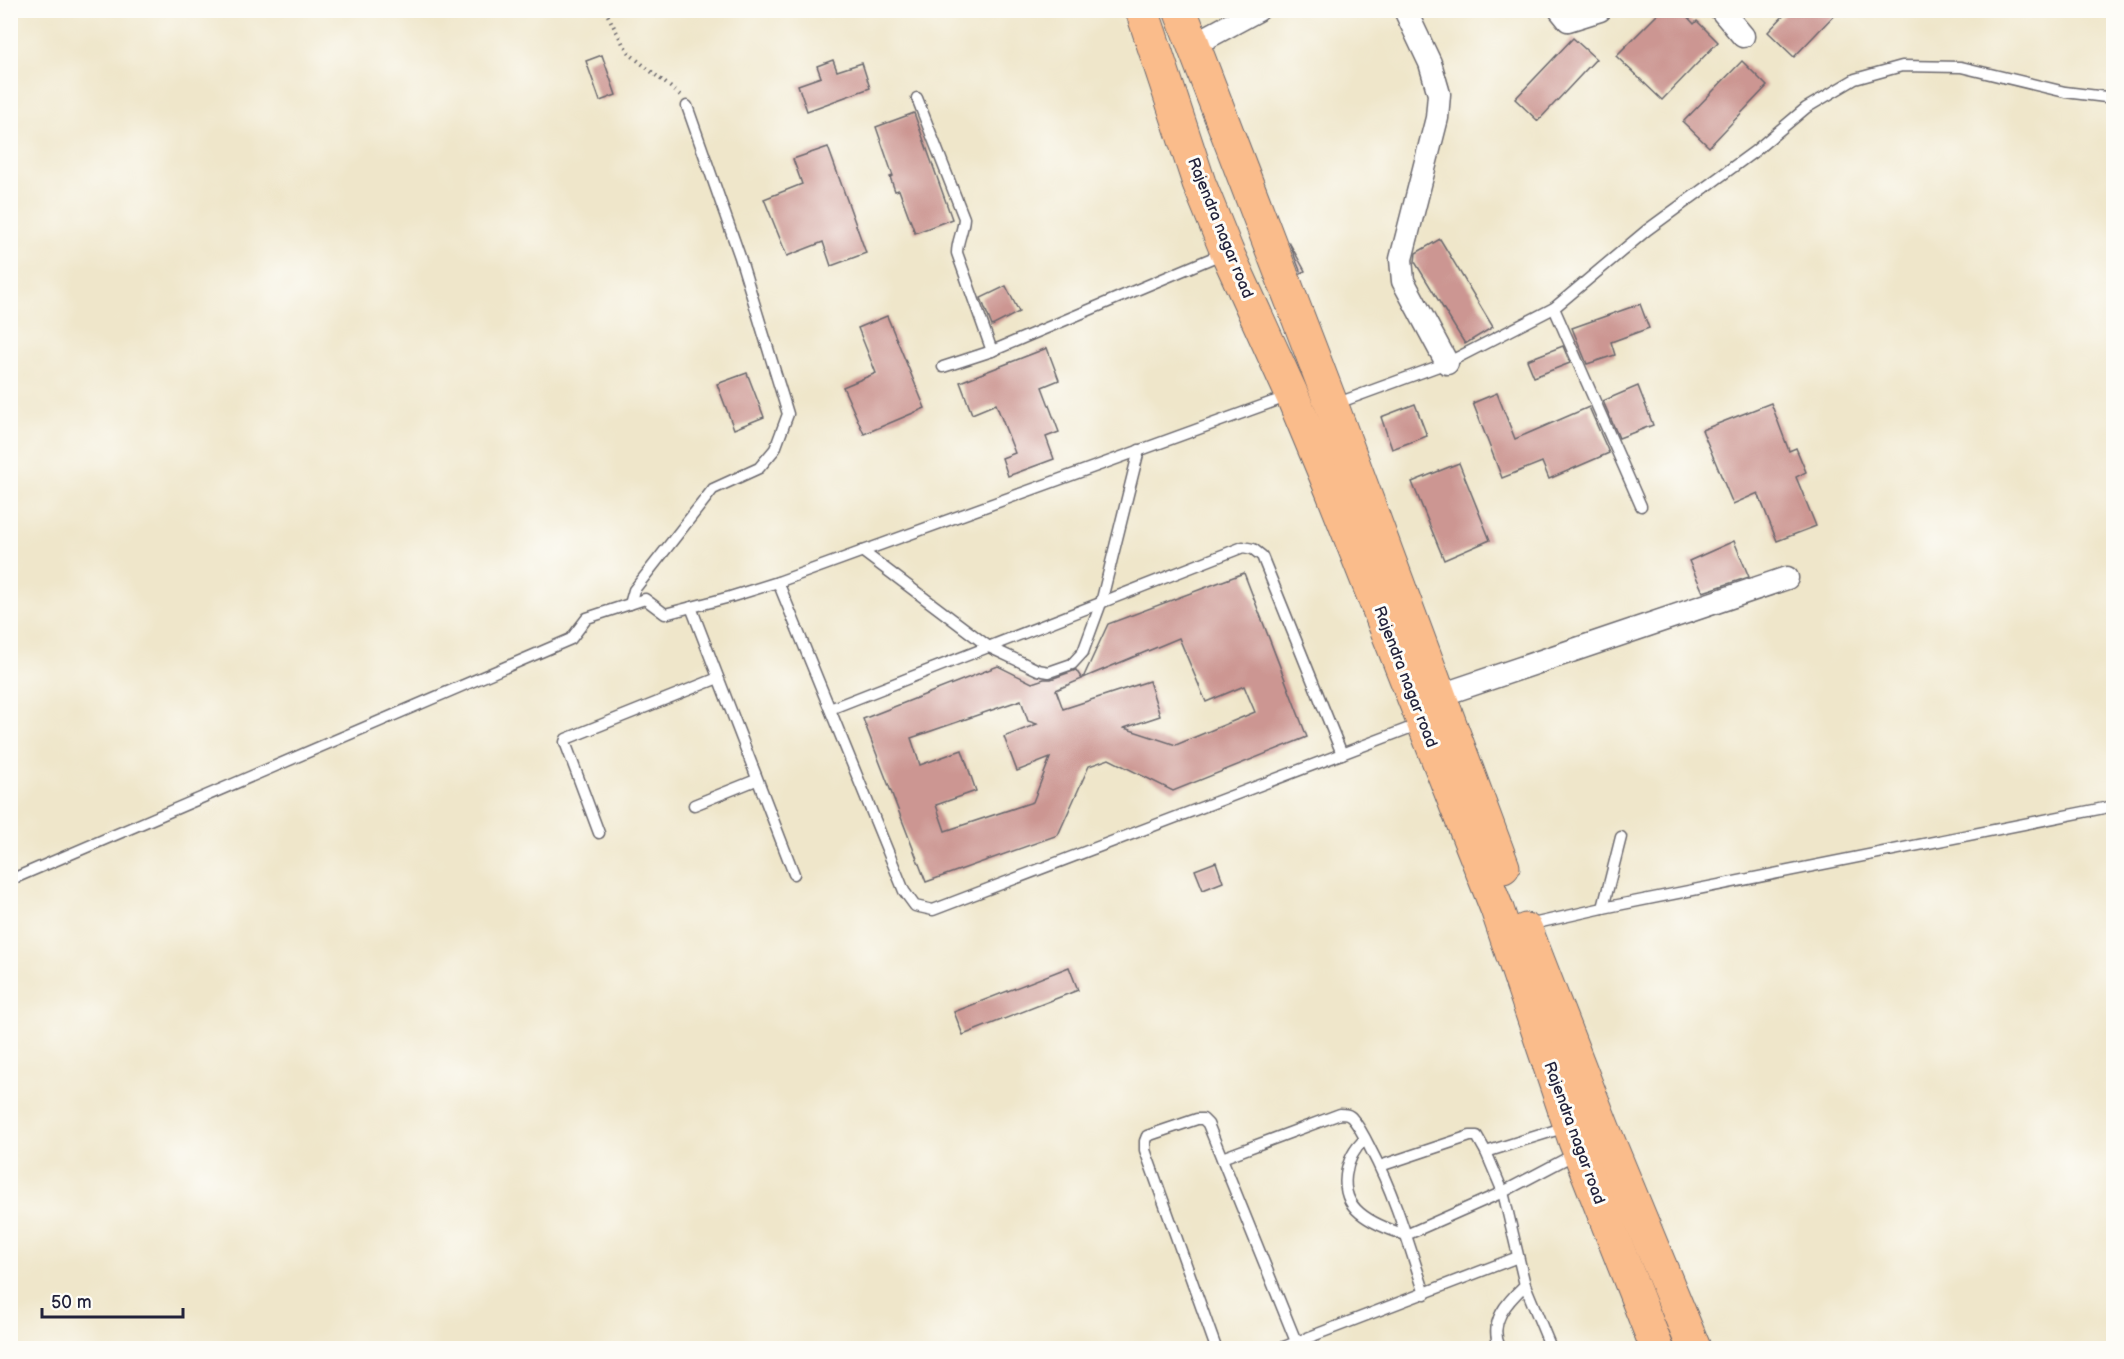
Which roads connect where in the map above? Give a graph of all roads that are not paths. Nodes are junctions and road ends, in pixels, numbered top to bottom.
1 (1142, 10) edge
2 (1180, 10) edge
3 (1258, 10) edge
4 (1405, 10) edge
5 (1560, 10) edge
6 (1600, 10) edge
7 (1721, 10) edge
8 (1743, 36) dead end
9 (1192, 45) junction
10 (917, 98) dead end
11 (2114, 98) edge
12 (687, 106) road end
13 (1227, 252) junction
14 (1554, 308) junction
15 (992, 351) junction
16 (1447, 363) junction
17 (943, 367) dead end
18 (1292, 395) junction
19 (1332, 406) junction
20 (1139, 450) junction
21 (1346, 486) junction
22 (1641, 506) dead end
23 (862, 551) junction
24 (1787, 578) dead end
25 (778, 582) junction
26 (1101, 603) junction
27 (630, 604) junction
28 (691, 607) junction
29 (989, 647) junction
30 (718, 678) junction
31 (1441, 695) junction
32 (830, 709) junction
33 (1423, 723) junction
34 (1342, 754) junction
35 (756, 780) junction
36 (694, 805) dead end
37 (2114, 806) edge
38 (599, 833) dead end
39 (1621, 837) dead end
40 (794, 874) dead end
41 (10, 880) edge
42 (1603, 908) junction
43 (1525, 926) junction
44 (1574, 1138) junction
45 (1365, 1139) junction
46 (1486, 1152) junction
47 (1222, 1158) junction
48 (1380, 1166) junction
49 (1503, 1192) junction
50 (1406, 1235) junction
51 (1518, 1257) junction
52 (1525, 1285) junction
53 (1425, 1293) junction
54 (1288, 1347) edge
55 (1216, 1348) edge
56 (1500, 1348) edge
57 (1551, 1348) edge
58 (1657, 1348) edge
59 (1694, 1348) edge

1 - 13 main road, Rajendra nagar road
2 - 9 main road, Rajendra nagar road
3 - 9 street
4 - 16 street
5 - 6 street
7 - 8 street
9 - 19 main road, Rajendra nagar road
10 - 15 lane
11 - 14 lane
12 - 27 lane
13 - 15 lane
13 - 18 main road, Rajendra nagar road
14 - 16 lane
14 - 22 lane
15 - 17 lane
16 - 19 lane
18 - 20 lane
18 - 21 main road, Rajendra nagar road
19 - 21 main road, Rajendra nagar road
20 - 23 lane
20 - 26 lane
21 - 31 main road, Rajendra nagar road
21 - 33 main road, Rajendra nagar road
23 - 25 lane
23 - 29 lane
24 - 31 street
25 - 28 lane
25 - 32 lane
26 - 29 lane
26 - 29 lane
26 - 34 lane
27 - 28 lane
27 - 41 lane
28 - 30 lane
29 - 32 lane
30 - 35 lane
30 - 38 lane
31 - 43 main road, Rajendra nagar road
32 - 34 lane
33 - 34 lane
33 - 44 main road, Rajendra nagar road
35 - 36 lane
35 - 40 lane
37 - 42 lane
39 - 42 lane
42 - 43 lane
43 - 59 main road, Rajendra nagar road
44 - 46 lane
44 - 49 lane
44 - 58 main road, Rajendra nagar road
45 - 47 lane
45 - 48 lane
45 - 50 lane
46 - 48 lane
46 - 49 lane
47 - 54 lane
47 - 55 lane
48 - 50 lane
49 - 50 lane
49 - 51 lane
50 - 53 lane
51 - 52 lane
51 - 53 lane
52 - 56 lane
52 - 57 lane
53 - 54 lane

